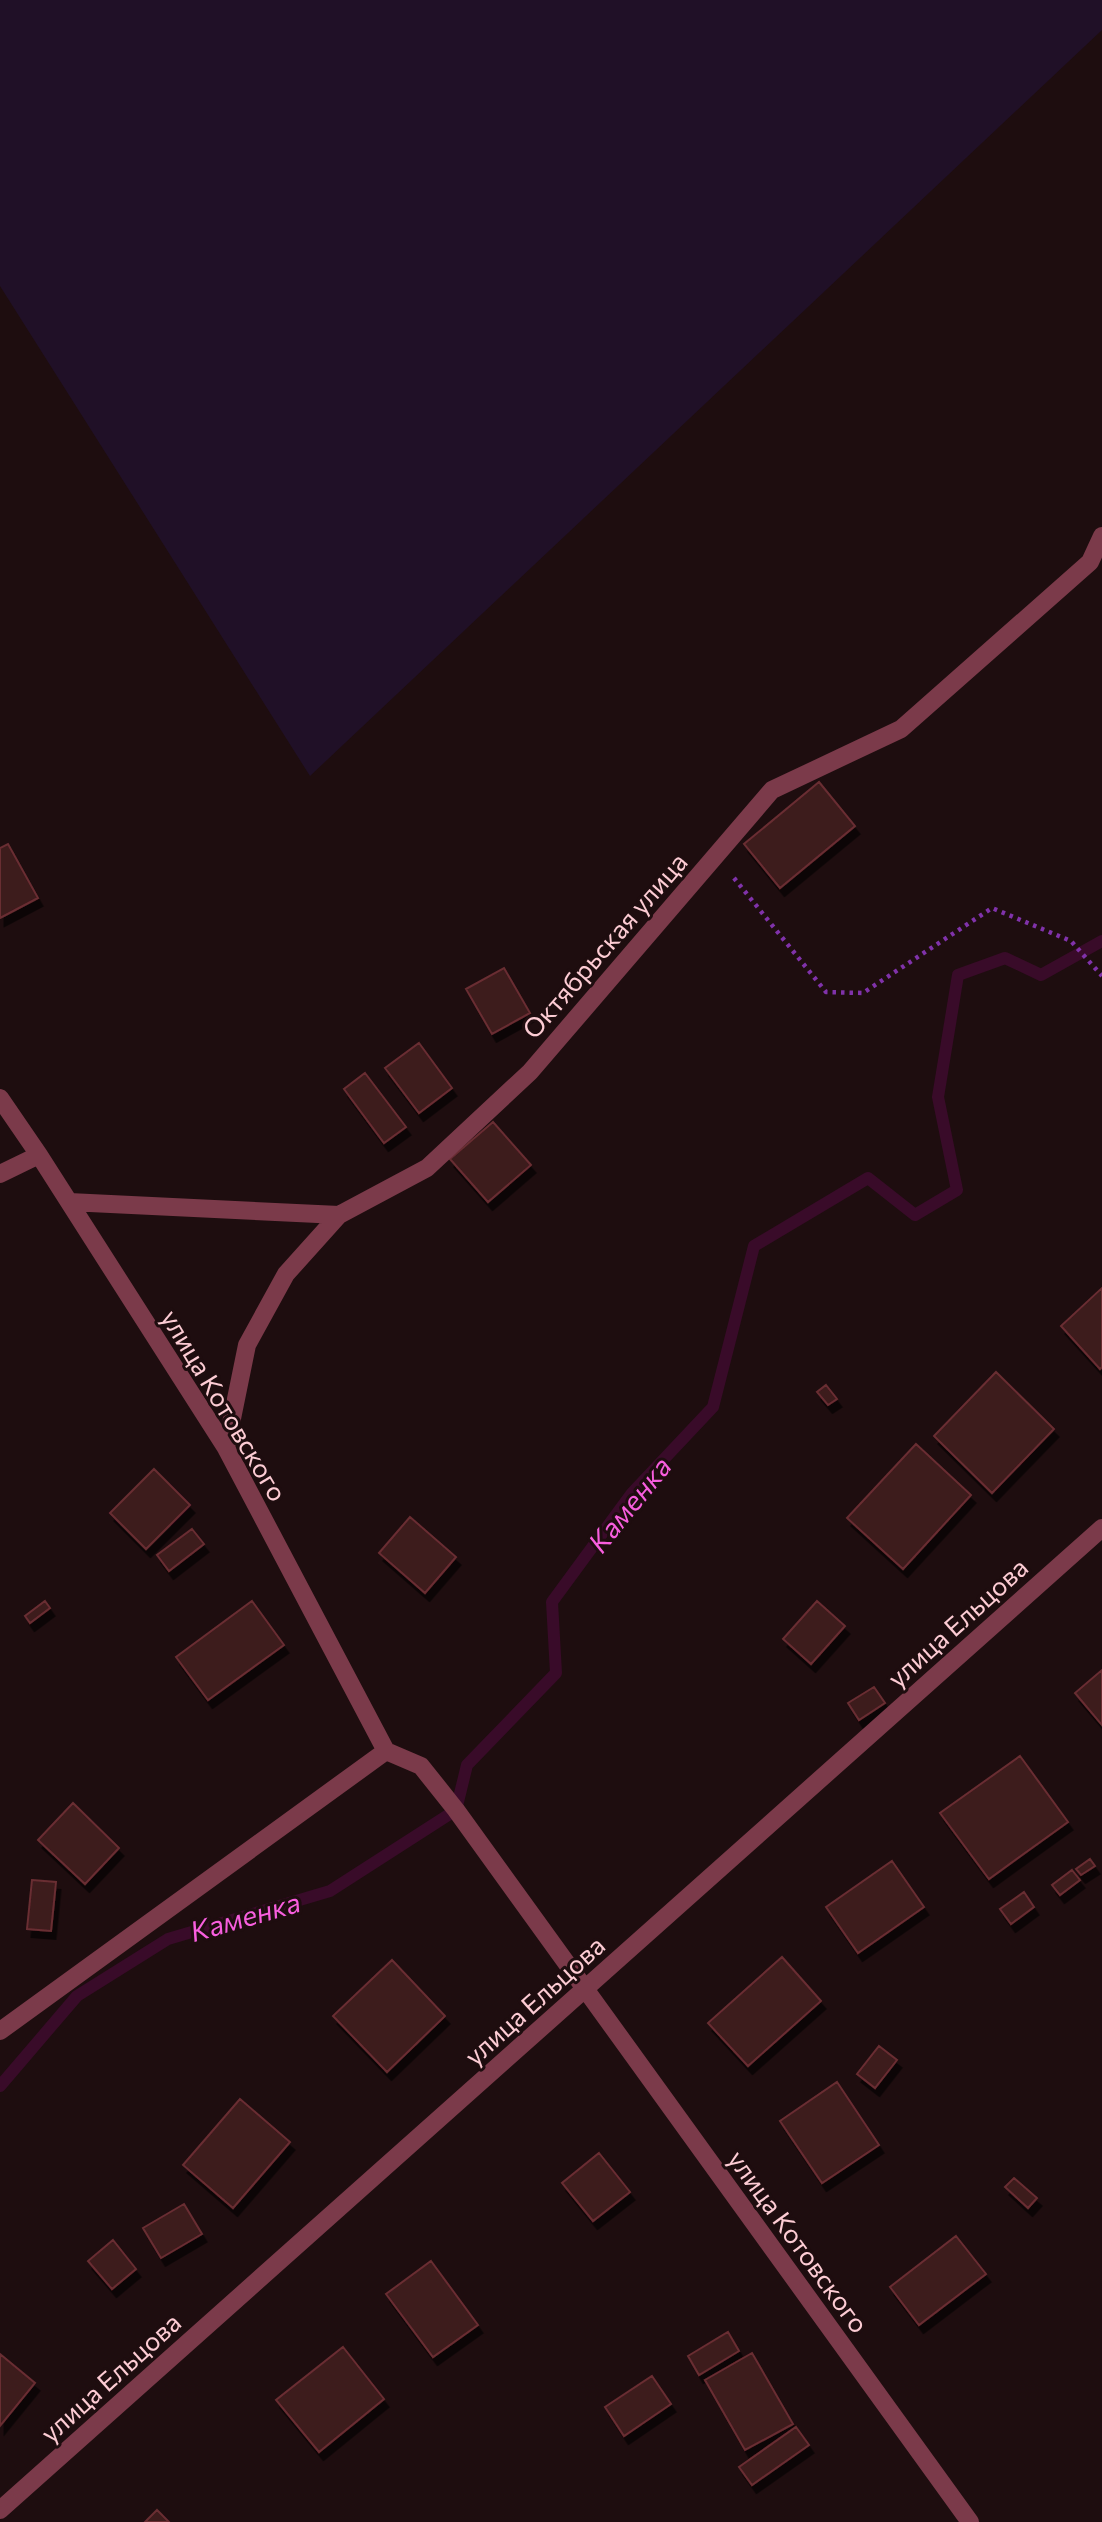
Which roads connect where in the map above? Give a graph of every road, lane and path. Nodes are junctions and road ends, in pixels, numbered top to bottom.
1 (1102, 536) edge
2 (716, 855) junction
3 (1102, 976) edge
4 (0, 1098) edge
5 (39, 1155) junction
6 (0, 1174) edge
7 (69, 1202) junction
8 (339, 1215) junction
9 (226, 1448) junction
10 (1102, 1528) edge
11 (386, 1751) junction
12 (584, 1990) junction
13 (0, 2031) edge
14 (0, 2510) edge
15 (970, 2522) edge

1 - 2 street, Октябрьская улица
2 - 3 path
2 - 8 street, Октябрьская улица
4 - 5 street, улица Котовского
5 - 6 street
5 - 7 street, улица Котовского
7 - 8 street
7 - 9 street, улица Котовского
8 - 9 street, Октябрьская улица
9 - 11 street, улица Котовского
10 - 12 street, улица Ельцова
11 - 12 street, улица Котовского
11 - 13 street
12 - 14 street, улица Ельцова
12 - 15 street, улица Котовского

